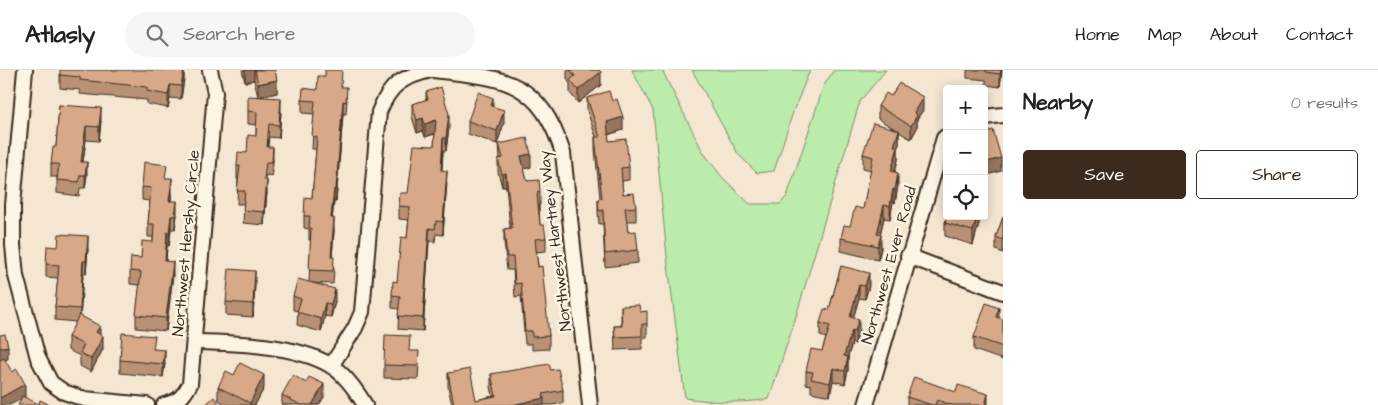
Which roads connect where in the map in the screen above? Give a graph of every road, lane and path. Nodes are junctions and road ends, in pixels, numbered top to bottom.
1 (25, 70) edge
2 (210, 70) edge
3 (432, 70) edge
4 (1003, 115) edge
5 (988, 117) edge
6 (943, 141) edge
7 (908, 256) junction
8 (1003, 292) edge
9 (194, 342) junction
10 (331, 366) junction
11 (148, 405) edge
12 (164, 405) edge
13 (366, 405) edge
14 (590, 405) edge
15 (866, 405) edge

1 - 11 street
2 - 9 street, Northwest Hershy Circle
3 - 10 street, Northwest Hartney Way
3 - 14 street, Northwest Hartney Way
4 - 5 street
6 - 7 street, Northwest Ever Road
7 - 8 street
7 - 15 street, Northwest Ever Road
9 - 10 street
9 - 12 street, Northwest Hershy Circle
10 - 13 street

